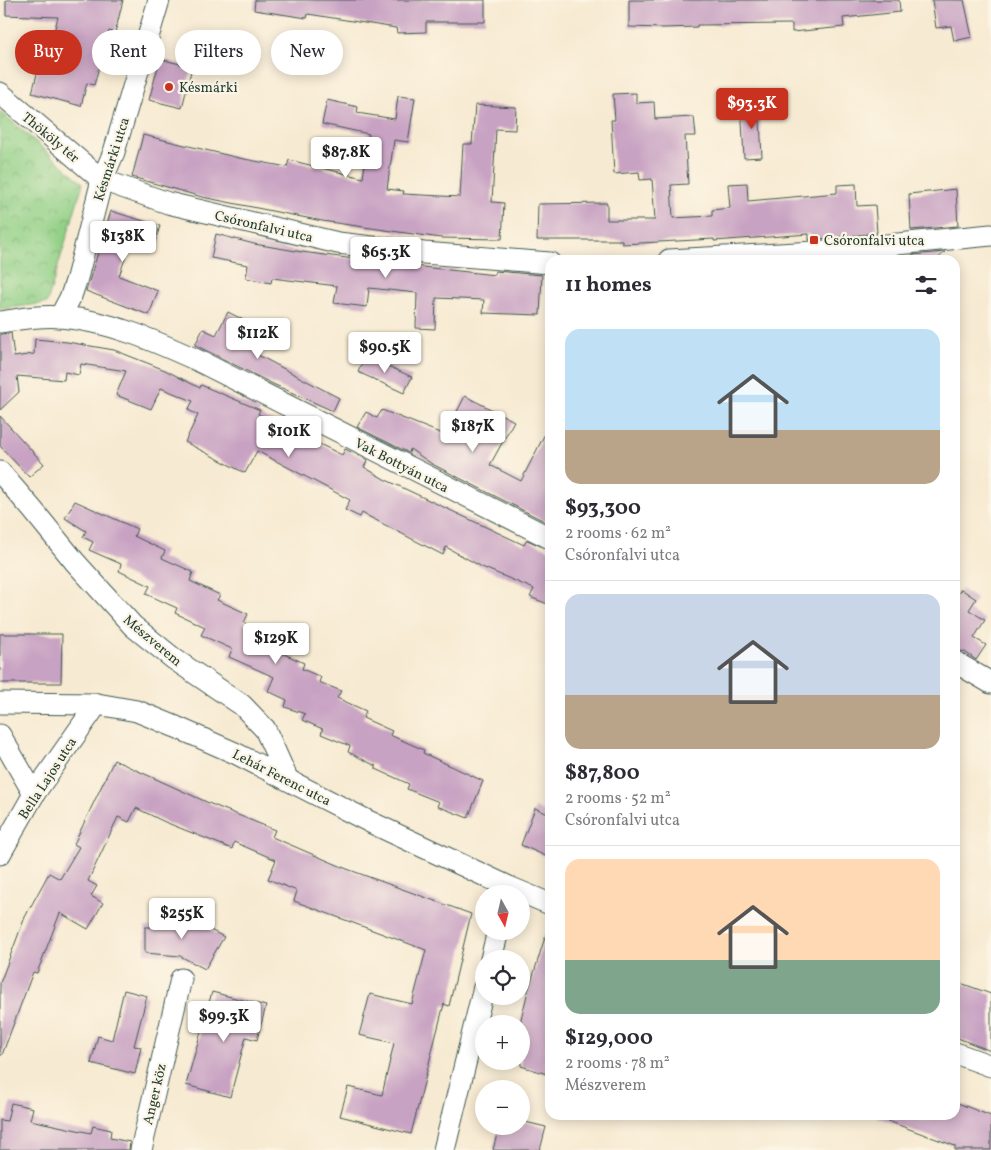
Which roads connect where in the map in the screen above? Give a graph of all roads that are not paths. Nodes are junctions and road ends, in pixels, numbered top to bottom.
1 (159, 0) edge
2 (0, 93) edge
3 (102, 180) junction
4 (991, 235) edge
5 (760, 255) edge
6 (545, 263) edge
7 (60, 317) junction
8 (0, 322) edge
9 (0, 472) edge
10 (545, 535) edge
11 (960, 665) edge
12 (991, 683) edge
13 (0, 703) edge
14 (97, 704) junction
15 (0, 735) edge
16 (287, 778) junction
17 (34, 794) junction
18 (0, 854) edge
19 (498, 885) edge
20 (530, 897) edge
21 (545, 902) edge
22 (180, 979) dead end
23 (480, 1005) edge
24 (960, 1055) edge
25 (991, 1066) edge
26 (141, 1150) edge
27 (444, 1150) edge

1 - 3 street, Késmárki utca
2 - 3 street, Thököly tér
3 - 6 street, Csóronfalvi utca
3 - 7 street, Késmárki utca
4 - 5 street
7 - 8 street
7 - 10 street, Vak Bottyán utca
9 - 16 street, Mészverem
11 - 12 street
13 - 14 street, Lehár Ferenc utca
14 - 16 street, Lehár Ferenc utca
14 - 17 street, Bella Lajos utca
15 - 17 street
16 - 19 street, Lehár Ferenc utca
17 - 18 street, Bella Lajos utca
20 - 21 street, Lehár Ferenc utca
22 - 26 street, Anger köz
23 - 27 street
24 - 25 street

